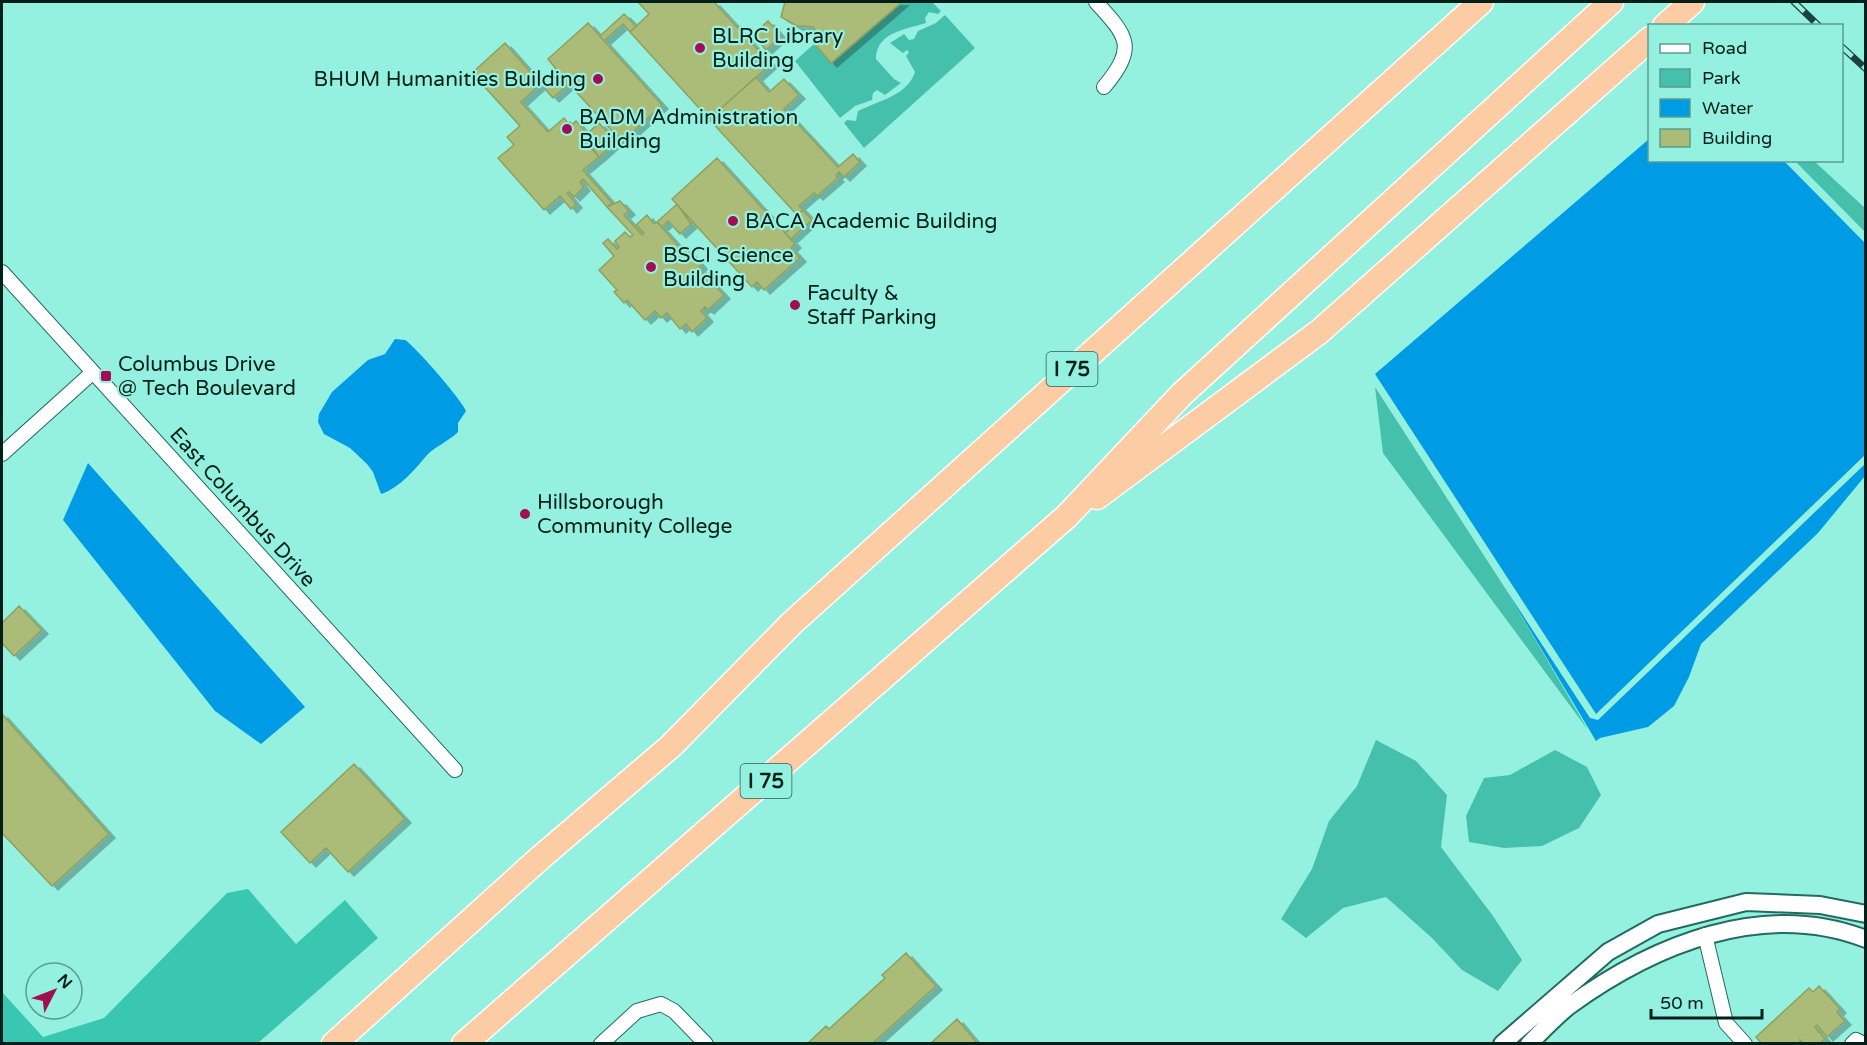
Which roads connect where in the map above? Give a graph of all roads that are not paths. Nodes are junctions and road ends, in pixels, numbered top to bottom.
1 (1096, 2) edge
2 (1481, 2) edge
3 (1611, 2) edge
4 (1692, 2) edge
5 (1667, 24) edge
6 (1648, 41) edge
7 (1104, 87) dead end
8 (2, 272) edge
9 (92, 373) junction
10 (2, 454) edge
11 (1067, 516) junction
12 (455, 770) dead end
13 (1710, 910) junction
14 (1866, 914) edge
15 (1705, 935) junction
16 (1866, 939) edge
17 (334, 1044) edge
18 (464, 1044) edge
19 (601, 1044) edge
20 (706, 1044) edge
21 (1502, 1044) edge
22 (1529, 1044) edge
23 (1744, 1044) edge
24 (1852, 1044) edge
25 (1864, 1044) edge

1 - 7 street
2 - 17 highway, I 75
3 - 11 highway, I 75
4 - 5 highway
6 - 11 highway
8 - 9 street, East Columbus Drive
9 - 10 street
9 - 12 street, East Columbus Drive
11 - 18 highway, I 75
13 - 14 street
13 - 15 street
13 - 21 street
15 - 16 street
15 - 22 street
15 - 23 street
19 - 20 street
24 - 25 street

